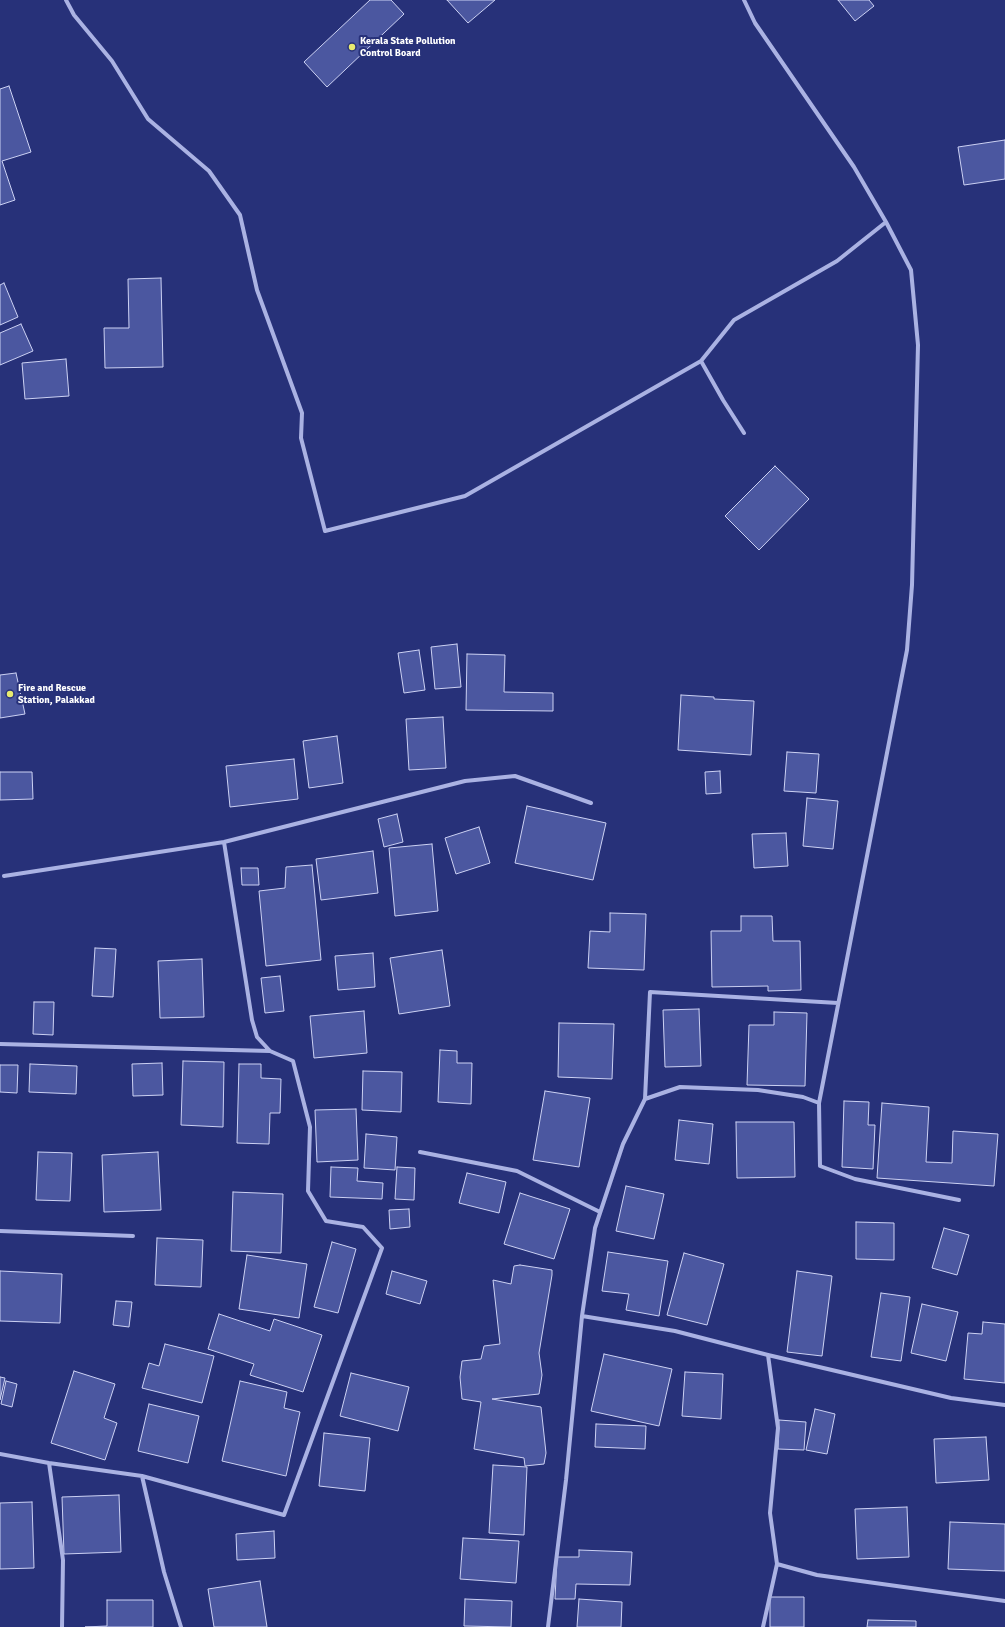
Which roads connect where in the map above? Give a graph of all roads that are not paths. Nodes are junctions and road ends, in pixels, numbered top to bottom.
1 (66, 0) edge
2 (744, 0) edge
3 (886, 222) junction
4 (701, 361) junction
5 (744, 433) dead end
6 (591, 804) dead end
7 (224, 842) junction
8 (4, 876) dead end
9 (838, 1003) junction
10 (0, 1044) edge
11 (270, 1051) junction
12 (645, 1099) junction
13 (819, 1103) junction
14 (420, 1152) dead end
15 (960, 1200) dead end
16 (600, 1212) junction
17 (0, 1231) edge
18 (133, 1236) dead end
19 (582, 1316) junction
20 (768, 1355) junction
21 (1005, 1405) edge
22 (0, 1454) edge
23 (49, 1463) junction
24 (142, 1476) junction
25 (777, 1564) junction
26 (1005, 1601) edge
27 (62, 1627) edge
28 (181, 1627) edge
29 (548, 1627) edge
30 (763, 1627) edge

1 - 4 street
2 - 3 street
3 - 4 street
3 - 9 street
4 - 5 street
6 - 7 street
7 - 8 street
7 - 11 street
9 - 12 street
9 - 13 street
10 - 11 street
11 - 24 street
12 - 13 street
12 - 16 street
13 - 15 street
14 - 16 street
16 - 19 street
17 - 18 street
19 - 20 street
19 - 29 street
20 - 21 street
20 - 25 street
22 - 23 street
23 - 24 street
23 - 27 street
24 - 28 street
25 - 26 street
25 - 30 street

